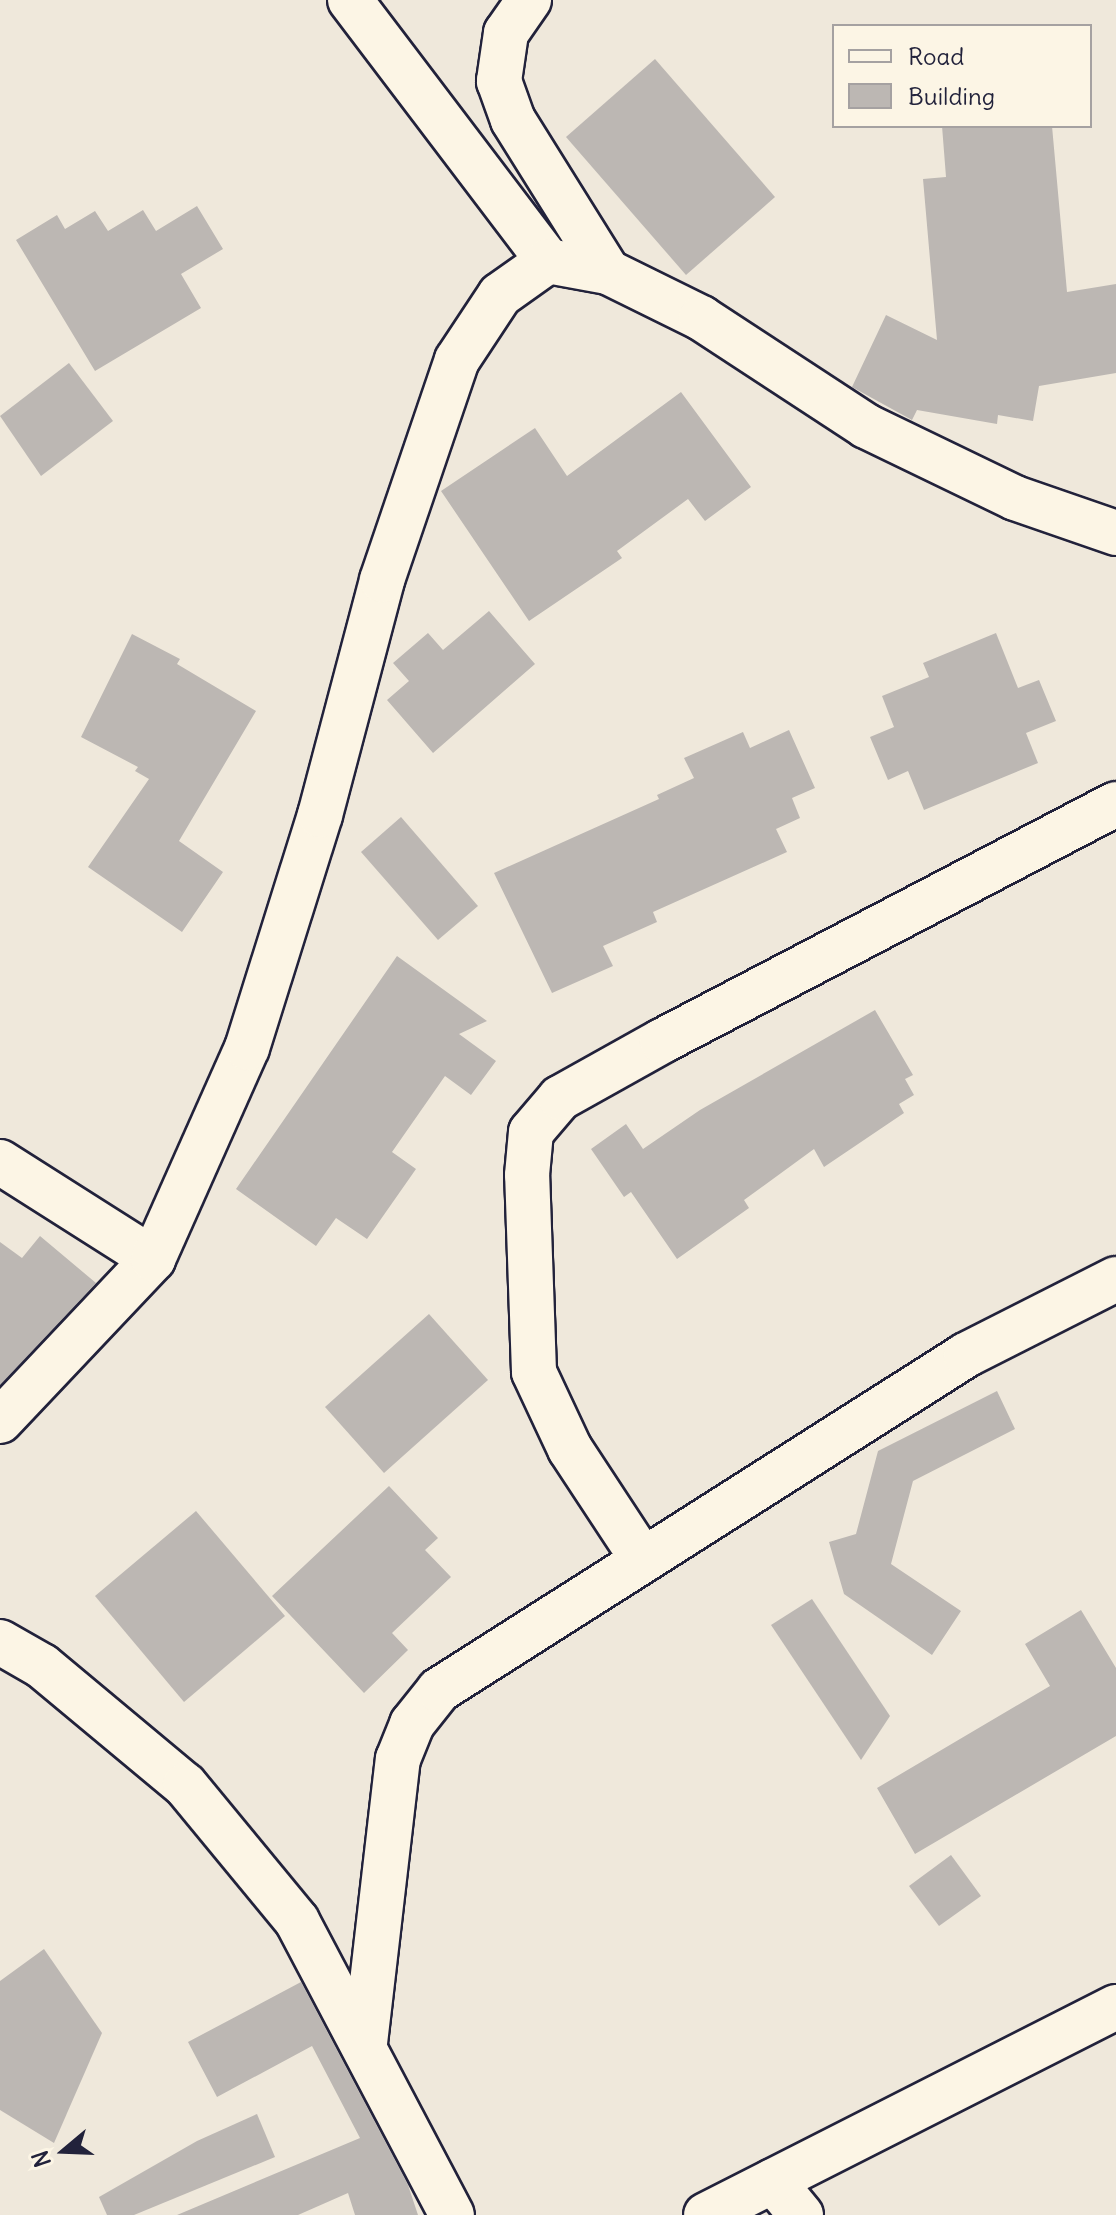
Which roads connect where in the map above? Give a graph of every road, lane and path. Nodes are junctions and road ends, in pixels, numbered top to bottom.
1 (350, 0) edge
2 (529, 0) edge
3 (548, 261) junction
4 (608, 272) junction
5 (1116, 533) edge
6 (1116, 804) edge
7 (0, 1162) edge
8 (153, 1259) junction
9 (1116, 1279) edge
10 (0, 1421) edge
11 (643, 1560) junction
12 (0, 1642) edge
13 (1116, 2007) edge
14 (365, 2043) junction
15 (773, 2181) junction
16 (452, 2215) edge
17 (706, 2215) edge
18 (801, 2215) edge

1 - 3 street
2 - 4 street
3 - 4 street
3 - 8 street
4 - 5 street
6 - 11 street
7 - 8 street
8 - 10 street
9 - 11 street
11 - 14 street
12 - 14 street
13 - 15 street
14 - 16 street
15 - 17 street
15 - 18 street

